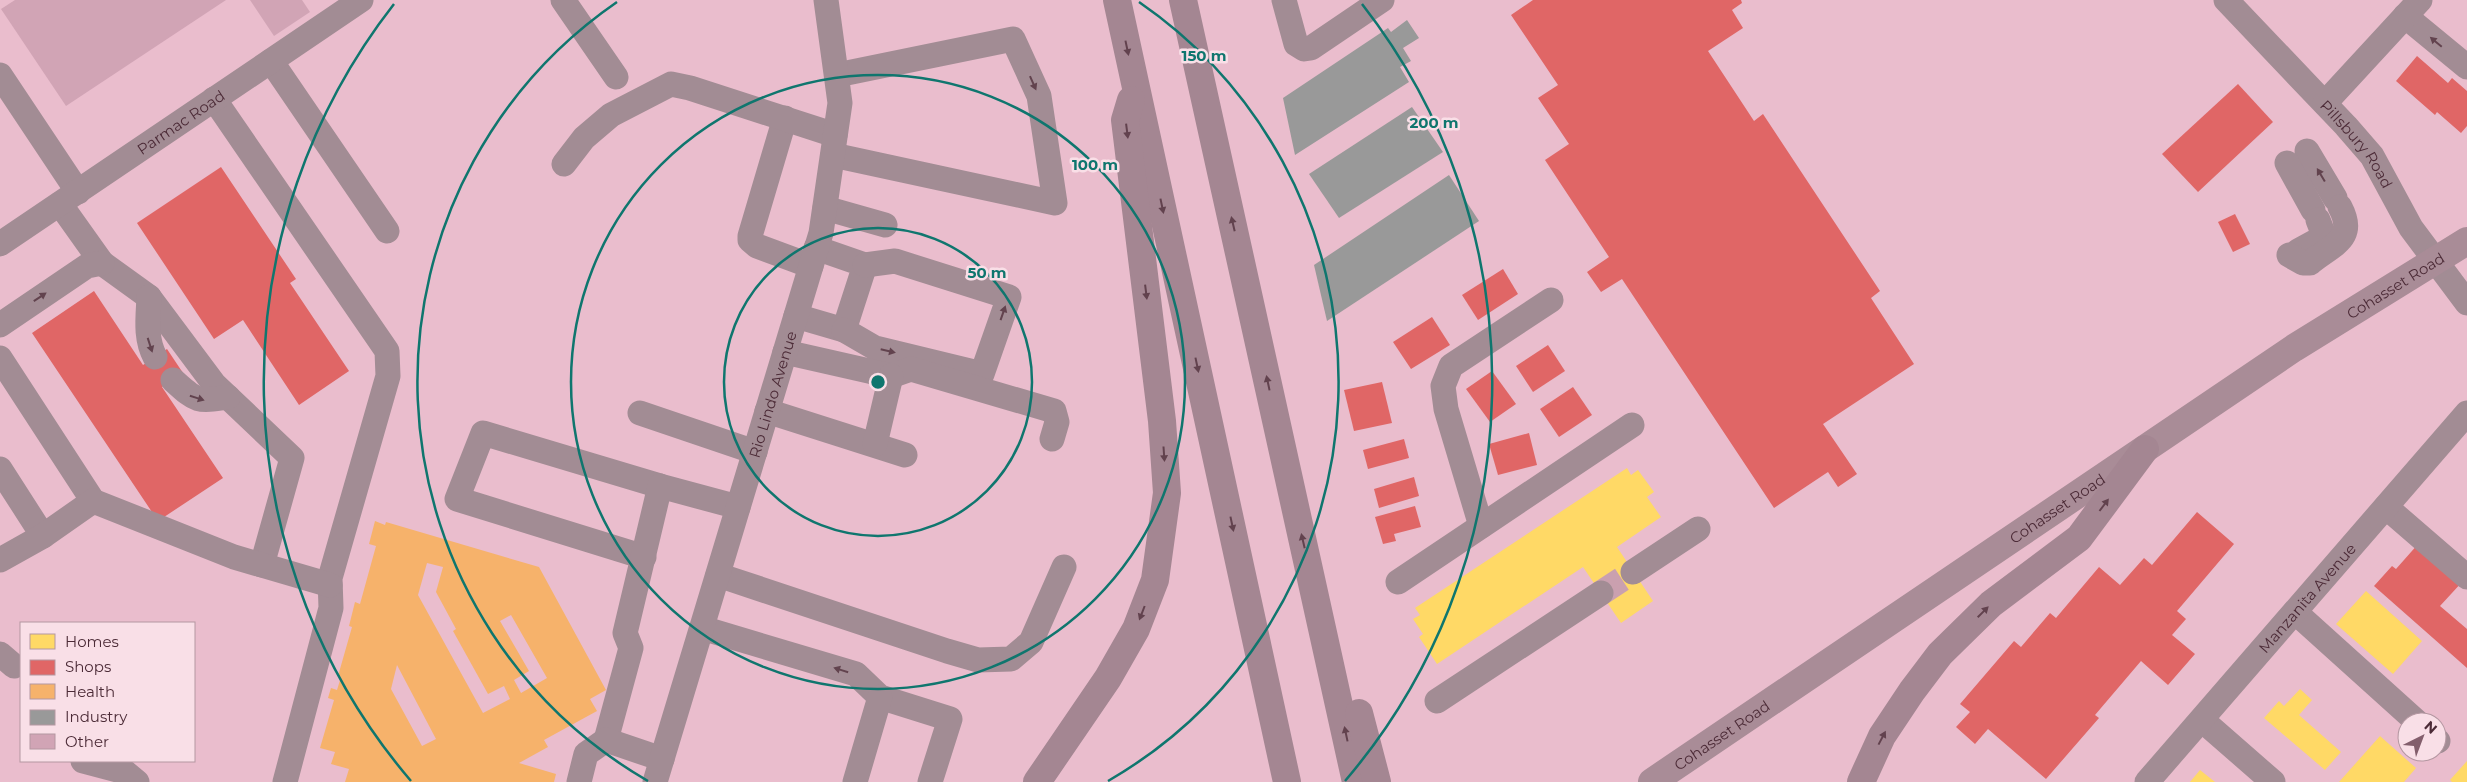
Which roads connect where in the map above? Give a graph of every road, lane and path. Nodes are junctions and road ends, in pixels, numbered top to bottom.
1 (361, 0) edge
2 (563, 0) edge
3 (826, 0) edge
4 (1117, 0) edge
5 (1183, 0) edge
6 (1284, 0) edge
7 (1382, 0) edge
8 (2226, 0) edge
9 (2412, 8) edge
10 (328, 9) edge
11 (271, 61) junction
12 (2467, 67) edge
13 (0, 75) edge
14 (837, 75) junction
15 (616, 77) dead end
16 (1135, 84) junction
17 (214, 99) junction
18 (2325, 103) junction
19 (785, 118) junction
20 (834, 145) junction
21 (564, 164) dead end
22 (69, 198) junction
23 (825, 208) junction
24 (2316, 215) joint
25 (885, 225) dead end
26 (387, 231) dead end
27 (2467, 241) edge
28 (0, 244) edge
29 (814, 257) junction
30 (2436, 260) junction
31 (102, 263) junction
32 (865, 265) junction
33 (149, 297) junction
34 (1551, 300) dead end
35 (2467, 303) edge
36 (796, 316) junction
37 (0, 325) edge
38 (844, 330) junction
39 (785, 352) junction
40 (155, 357) dead end
41 (0, 358) edge
42 (933, 368) junction
43 (891, 376) junction
44 (173, 380) dead end
45 (228, 397) junction
46 (767, 411) junction
47 (640, 412) dead end
48 (2467, 413) edge
49 (1632, 425) dead end
50 (1052, 439) dead end
51 (875, 444) junction
52 (2145, 449) junction
53 (755, 452) junction
54 (905, 455) dead end
55 (0, 469) edge
56 (660, 486) junction
57 (93, 501) junction
58 (738, 507) junction
59 (2386, 507) junction
60 (1481, 526) junction
61 (1698, 529) dead end
62 (43, 536) junction
63 (644, 557) junction
64 (0, 560) edge
65 (262, 565) junction
66 (1064, 567) dead end
67 (1633, 572) tunnel mouth
68 (718, 575) junction
69 (2467, 577) edge
70 (1312, 579) junction
71 (1398, 582) dead end
72 (330, 585) junction
73 (1601, 593) tunnel mouth
74 (2294, 612) junction
75 (702, 628) junction
76 (880, 697) junction
77 (1437, 701) dead end
78 (2406, 712) edge
79 (2202, 720) junction
80 (606, 740) junction
81 (662, 759) junction
82 (87, 762) edge
83 (137, 782) edge
84 (285, 782) edge
85 (579, 782) edge
86 (655, 782) edge
87 (855, 782) edge
88 (930, 782) edge
89 (1037, 782) edge
90 (1287, 782) edge
91 (1356, 782) edge
92 (1377, 782) edge
93 (1652, 782) edge
94 (1861, 782) edge
95 (2147, 782) edge
96 (2273, 782) edge

1 - 10 street, Parmac Road
2 - 15 street
3 - 14 street, Rio Lindo Avenue
4 -> 16 highway
70 -> 5 highway
6 - 7 street
8 - 18 street, Pillsbury Road
12 -> 9 street
9 - 18 street
10 - 11 street, Parmac Road
11 - 17 street, Parmac Road
11 - 26 street
13 - 22 street
14 - 20 street, Rio Lindo Avenue
14 -> 20 street
16 -> 89 highway
16 -> 90 highway
17 - 22 street, Parmac Road
17 - 72 street
18 - 30 street, Pillsbury Road
19 - 20 street
19 - 21 street
19 - 29 street
20 - 23 street, Rio Lindo Avenue
22 - 28 street, Parmac Road
22 - 31 street
23 - 25 street
23 - 29 street, Rio Lindo Avenue
24 -> 24 street
27 - 30 main road, Cohasset Road
29 - 32 street
29 - 36 street, Rio Lindo Avenue
30 - 35 street, Pillsbury Road
30 - 52 main road, Cohasset Road
31 - 33 street
37 -> 31 street
32 - 38 street
42 -> 32 street
33 -> 40 street
33 - 45 street
34 - 60 street
36 - 38 street
36 - 39 street, Rio Lindo Avenue
38 -> 42 street
39 - 43 street
39 - 46 street, Rio Lindo Avenue
41 - 57 street
42 - 43 street
42 - 50 street
43 - 51 street
44 -> 45 street
45 - 65 street
46 - 51 street
46 - 53 street, Rio Lindo Avenue
47 - 53 street
48 - 59 street, Manzanita Avenue
49 - 60 street
51 - 54 street
52 - 93 main road, Cohasset Road
94 -> 52 highway
53 - 58 street, Rio Lindo Avenue
55 - 62 street
56 - 58 street
56 - 63 street
56 - 63 street
57 - 62 street
57 - 65 street
58 - 68 street, Rio Lindo Avenue
59 - 69 street
59 - 74 street, Manzanita Avenue
60 - 71 street
61 - 67 street
62 - 64 street
63 - 80 street
65 - 72 street
66 - 68 street
68 - 75 street, Rio Lindo Avenue
91 -> 70 highway
70 - 92 highway
72 - 84 street
73 - 77 street
74 - 78 street
74 - 79 street, Manzanita Avenue
76 -> 75 street
75 - 81 street, Rio Lindo Avenue
76 - 87 street
76 - 88 street
79 - 95 street, Manzanita Avenue
79 - 96 street
80 - 81 street
80 - 85 street
81 - 86 street, Rio Lindo Avenue
82 - 83 street

